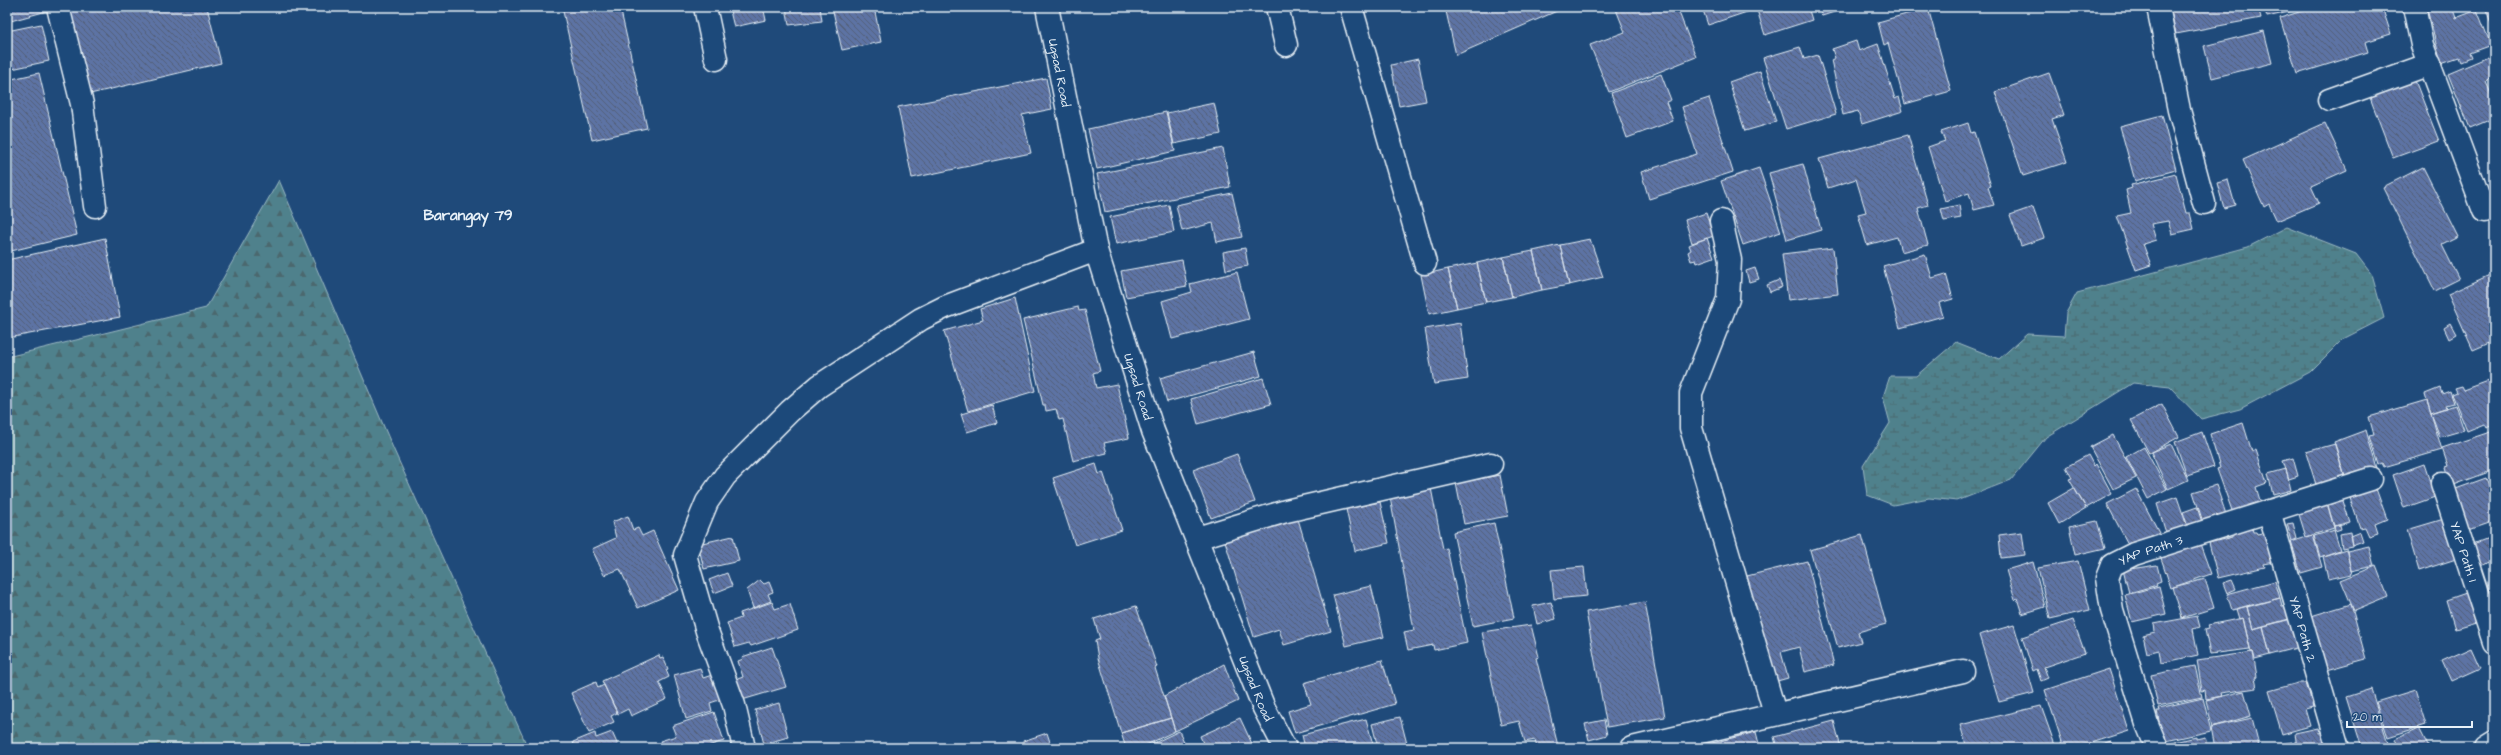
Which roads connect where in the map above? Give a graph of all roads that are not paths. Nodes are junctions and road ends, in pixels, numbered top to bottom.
1 (58, 7) edge
2 (705, 7) edge
3 (1047, 7) edge
4 (1277, 7) edge
5 (1351, 7) edge
6 (2158, 7) edge
7 (2414, 7) edge
8 (1286, 45) dead end
9 (716, 60) dead end
10 (2430, 64) junction
11 (2328, 100) dead end
12 (2204, 203) dead end
13 (94, 206) dead end
14 (2484, 212) dead end
15 (1721, 221) dead end
16 (1096, 250) junction
17 (1425, 263) dead end
18 (1491, 464) dead end
19 (2371, 479) dead end
20 (2442, 483) dead end
21 (2269, 511) junction
22 (1197, 538) junction
23 (2494, 642) edge
24 (1963, 671) dead end
25 (1775, 713) junction
26 (2494, 742) edge
27 (744, 748) edge
28 (1285, 748) edge
29 (1632, 748) edge
30 (2157, 748) edge
31 (2338, 748) edge
32 (2486, 748) edge

1 - 13 street
2 - 9 street
3 - 16 street, Ugsad Road
4 - 8 street
5 - 17 street
6 - 12 street
7 - 10 street
10 - 11 street
10 - 14 street
15 - 25 street
16 - 22 street, Ugsad Road
16 - 27 street
18 - 22 street
19 - 21 street, YAP Path 3
20 - 23 street, YAP Path 1
21 - 30 street, YAP Path 3
21 - 31 street, YAP Path 2
22 - 28 street, Ugsad Road
24 - 25 street
25 - 29 street
26 - 32 street

